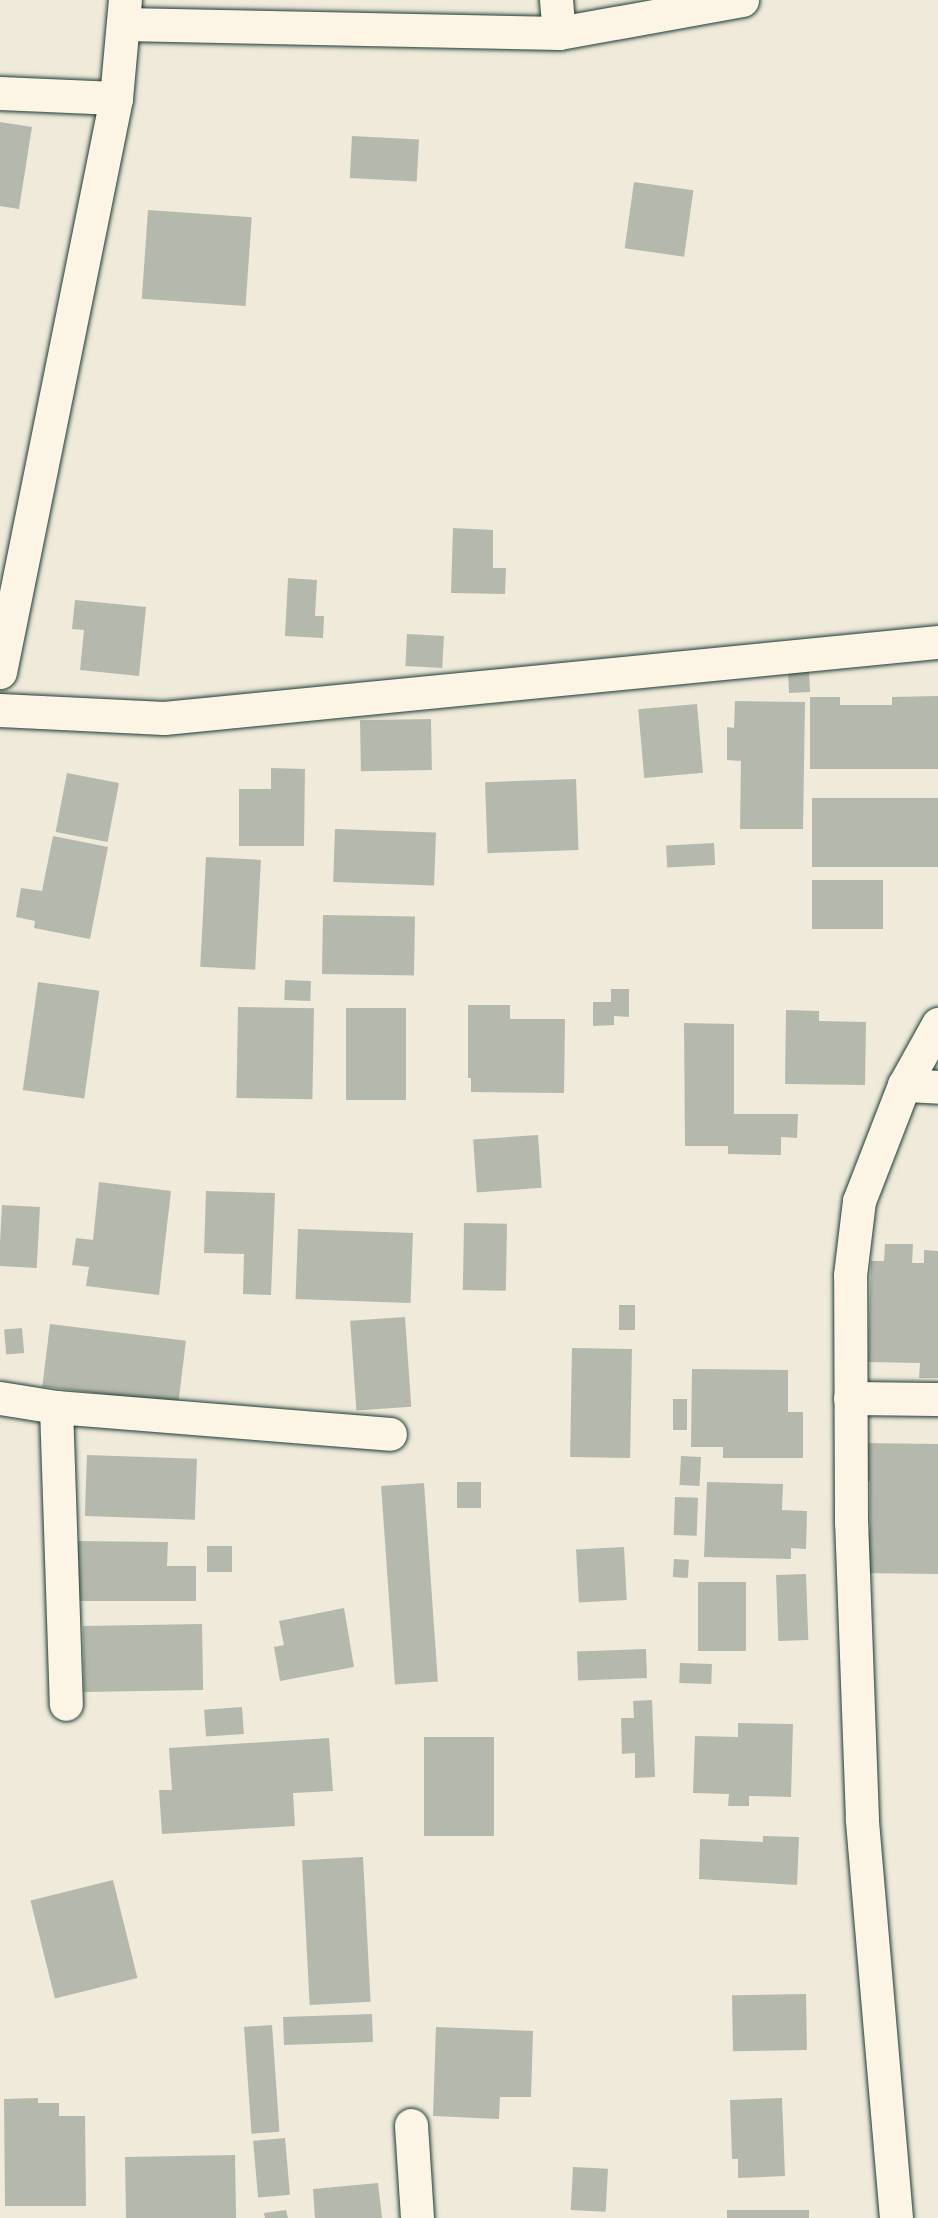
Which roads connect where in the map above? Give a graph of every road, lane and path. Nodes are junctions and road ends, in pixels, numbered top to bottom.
1 (556, 0) edge
2 (742, 0) edge
3 (124, 12) edge
4 (559, 33) junction
5 (0, 93) edge
6 (116, 98) junction
7 (938, 642) edge
8 (0, 672) edge
9 (0, 710) edge
10 (938, 1024) edge
11 (904, 1085) junction
12 (938, 1087) edge
13 (0, 1398) edge
14 (850, 1398) junction
15 (938, 1399) edge
16 (56, 1407) junction
17 (390, 1434) dead end
18 (66, 1704) dead end
19 (411, 2125) dead end
20 (417, 2218) edge
21 (896, 2218) edge

1 - 4 street
2 - 4 street
3 - 4 street
3 - 6 street
5 - 6 street
6 - 8 street
7 - 9 street
10 - 11 street
11 - 12 street
11 - 14 street
13 - 16 street
14 - 15 street
14 - 21 street
16 - 17 street
16 - 18 street
19 - 20 street

